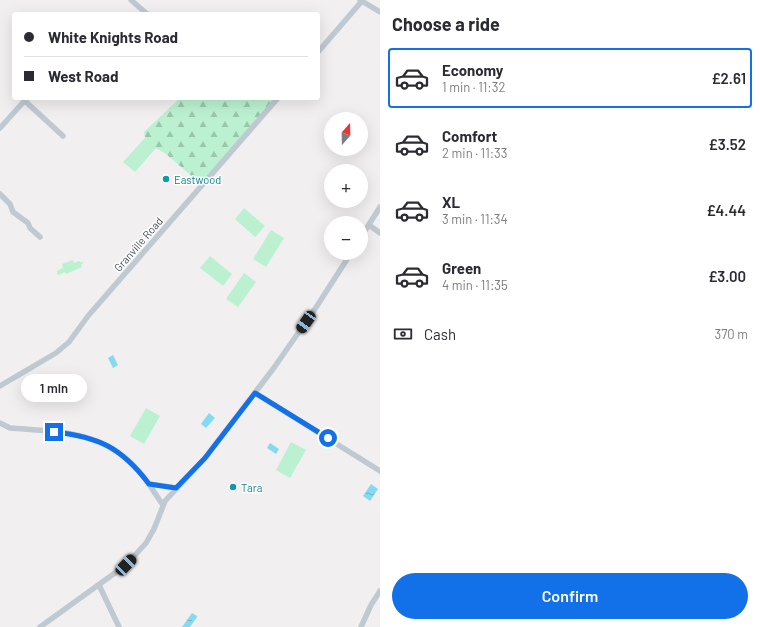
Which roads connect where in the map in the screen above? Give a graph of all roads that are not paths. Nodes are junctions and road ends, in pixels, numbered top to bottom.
1 (131, 0) edge
2 (361, 0) edge
3 (145, 12) edge
4 (380, 12) edge
5 (320, 50) edge
6 (26, 100) edge
7 (276, 100) edge
8 (0, 128) edge
9 (63, 136) dead end
10 (0, 194) edge
11 (380, 207) edge
12 (368, 225) joint
13 (380, 233) edge
14 (40, 237) dead end
15 (346, 260) edge
16 (0, 386) edge
17 (255, 393) junction
18 (0, 423) edge
19 (380, 471) edge
20 (149, 484) junction
21 (176, 488) junction
22 (163, 505) junction
23 (99, 585) junction
24 (380, 591) edge
25 (40, 627) edge
26 (119, 627) edge
27 (361, 627) edge

1 - 3 street
2 - 4 street
2 - 5 street
6 - 8 street
6 - 9 street
7 - 16 street, Granville Road
10 - 14 street
11 - 12 street
12 - 13 street
15 - 17 street
17 - 19 street
17 - 21 street
18 - 20 street
20 - 21 street
20 - 22 street
21 - 22 street
22 - 23 street
23 - 25 street
23 - 26 street
24 - 27 street

